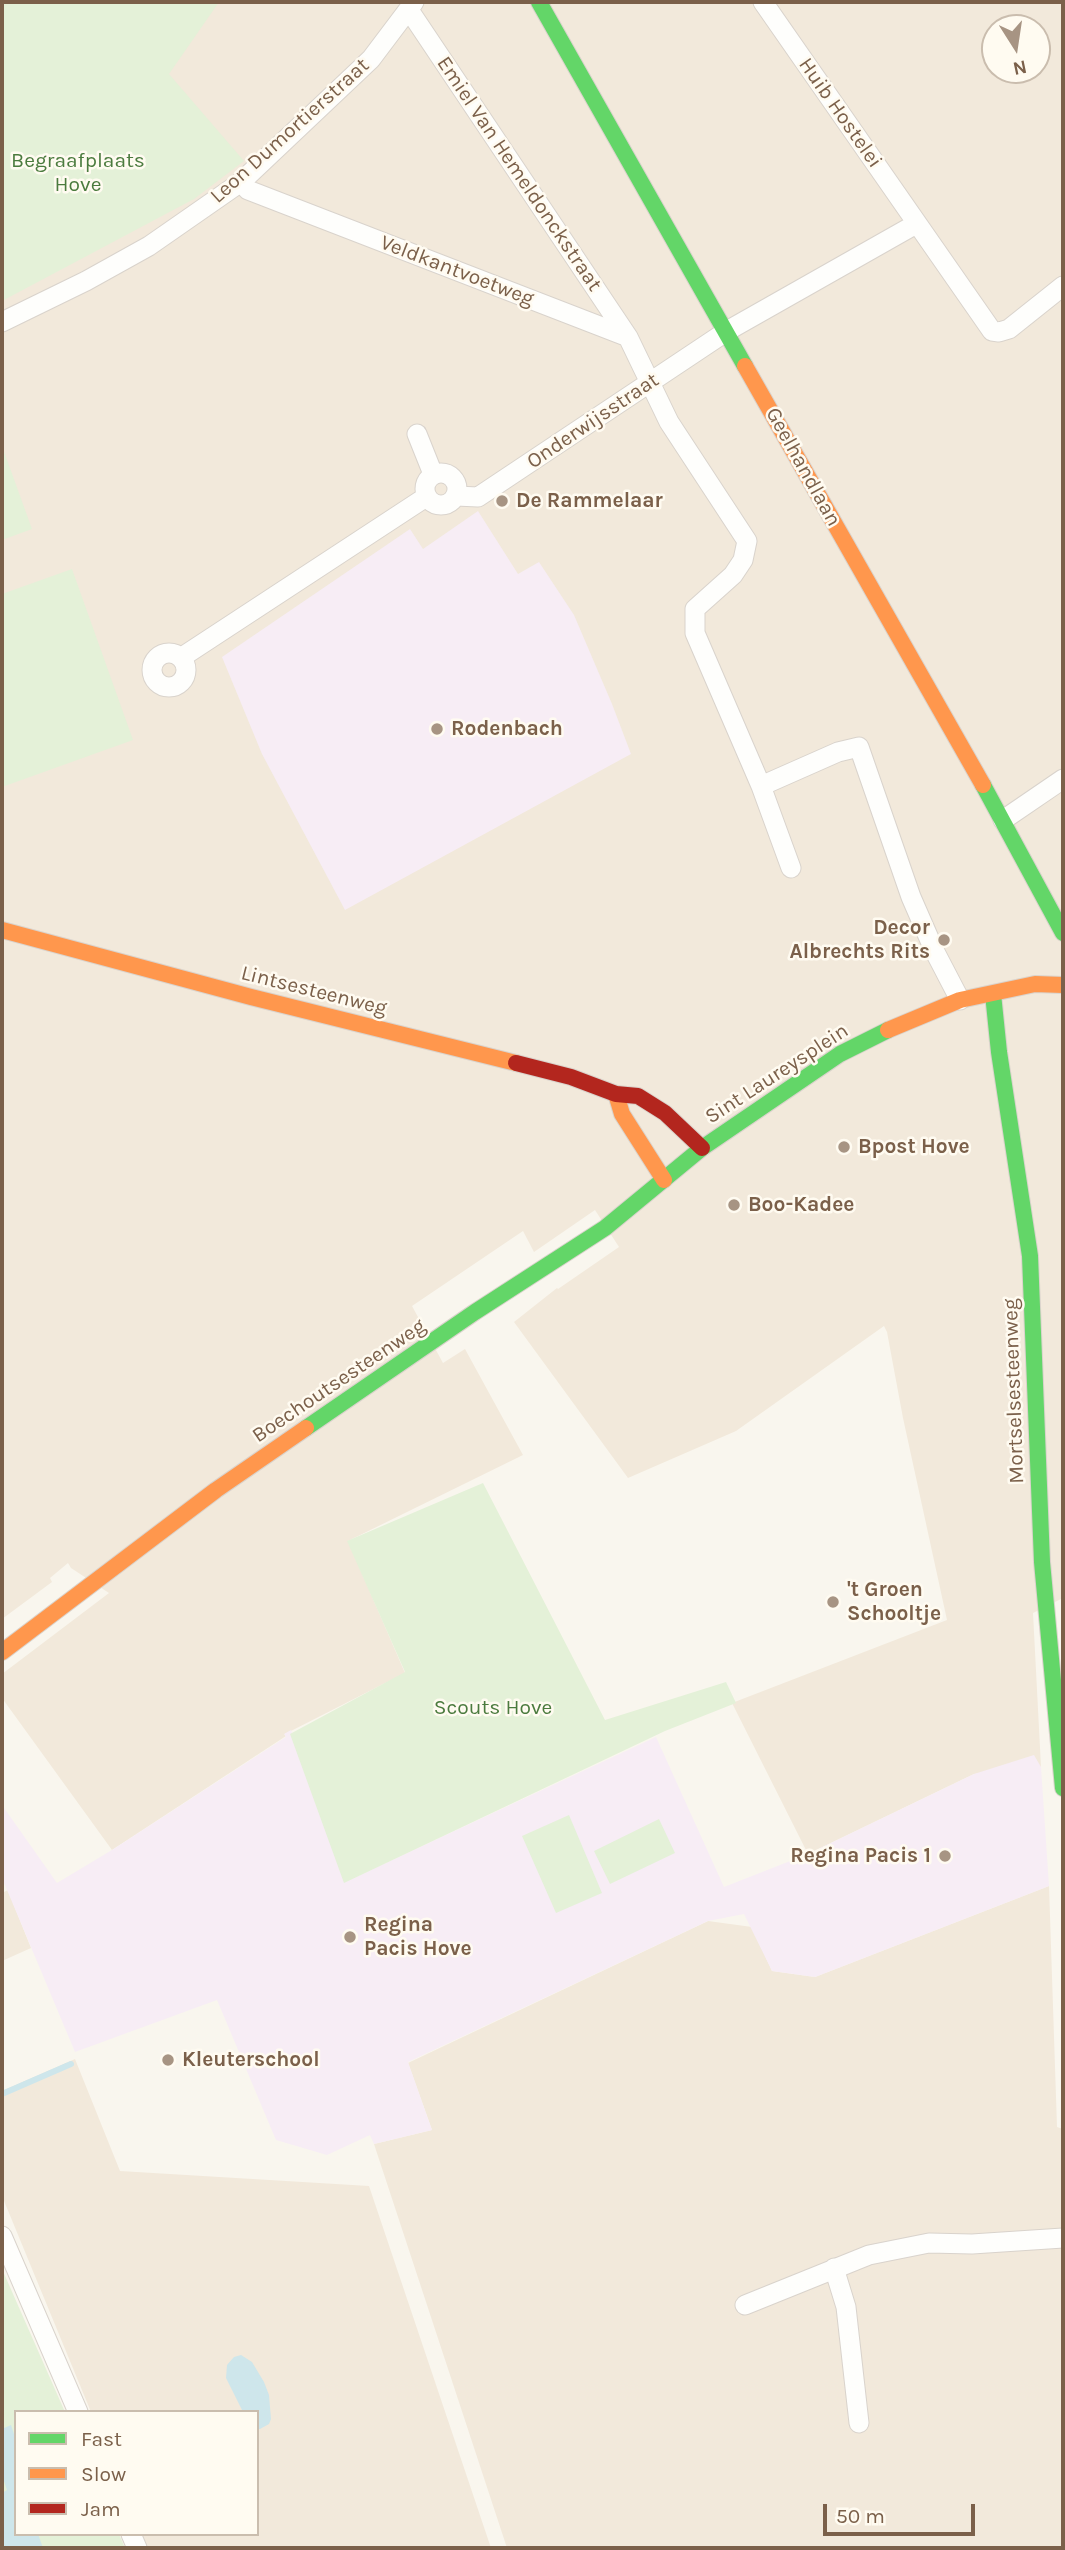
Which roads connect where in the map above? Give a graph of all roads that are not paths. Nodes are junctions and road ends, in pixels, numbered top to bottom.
1 (539, 2) edge
2 (763, 2) edge
3 (412, 6) edge
4 (241, 182) junction
5 (916, 224) junction
6 (1063, 286) edge
7 (2, 322) edge
8 (727, 331) junction
9 (628, 337) junction
10 (650, 383) junction
11 (417, 434) dead end
12 (433, 474) junction
13 (456, 496) junction
14 (426, 497) junction
15 (182, 657) dead end
16 (1063, 779) edge
17 (761, 786) junction
18 (1003, 820) junction
19 (791, 868) dead end
20 (2, 930) edge
21 (1063, 933) edge
22 (1062, 980) edge
23 (993, 994) junction
24 (960, 1000) junction
25 (616, 1094) junction
26 (702, 1148) junction
27 (664, 1180) junction
28 (2, 1652) edge
29 (1063, 1788) edge
30 (2, 2236) edge
31 (1063, 2238) edge
32 (834, 2268) junction
33 (745, 2305) dead end
34 (77, 2410) edge
35 (859, 2423) dead end

1 - 8 street, Geelhandlaan
2 - 5 street, Huib Hostelei
3 - 4 street, Leon Dumortierstraat
3 - 9 street, Emiel Van Hemeldonckstraat
4 - 7 street, Leon Dumortierstraat
4 - 9 street, Veldkantvoetweg
5 - 6 street, Huib Hostelei
5 - 8 street
8 - 10 street, Onderwijsstraat
8 - 18 street, Geelhandlaan
9 - 10 street
10 - 13 street, Onderwijsstraat
10 - 17 street
11 - 12 street
12 - 13 street
12 - 14 street
13 - 14 street, Onderwijsstraat
14 - 15 street
16 - 18 street
17 - 19 street
17 - 24 street
18 - 21 street, Geelhandlaan
20 - 25 street, Lintsesteenweg
22 - 23 street, Sint Laureysplein
23 - 24 street, Sint Laureysplein
23 - 29 street, Mortselsesteenweg
24 - 26 street, Sint Laureysplein
25 - 26 street, Lintsesteenweg
25 - 27 street
26 - 27 street, Boechoutsesteenweg
27 - 28 street, Boechoutsesteenweg
30 - 34 street
31 - 32 street
32 - 33 street
32 - 35 street

